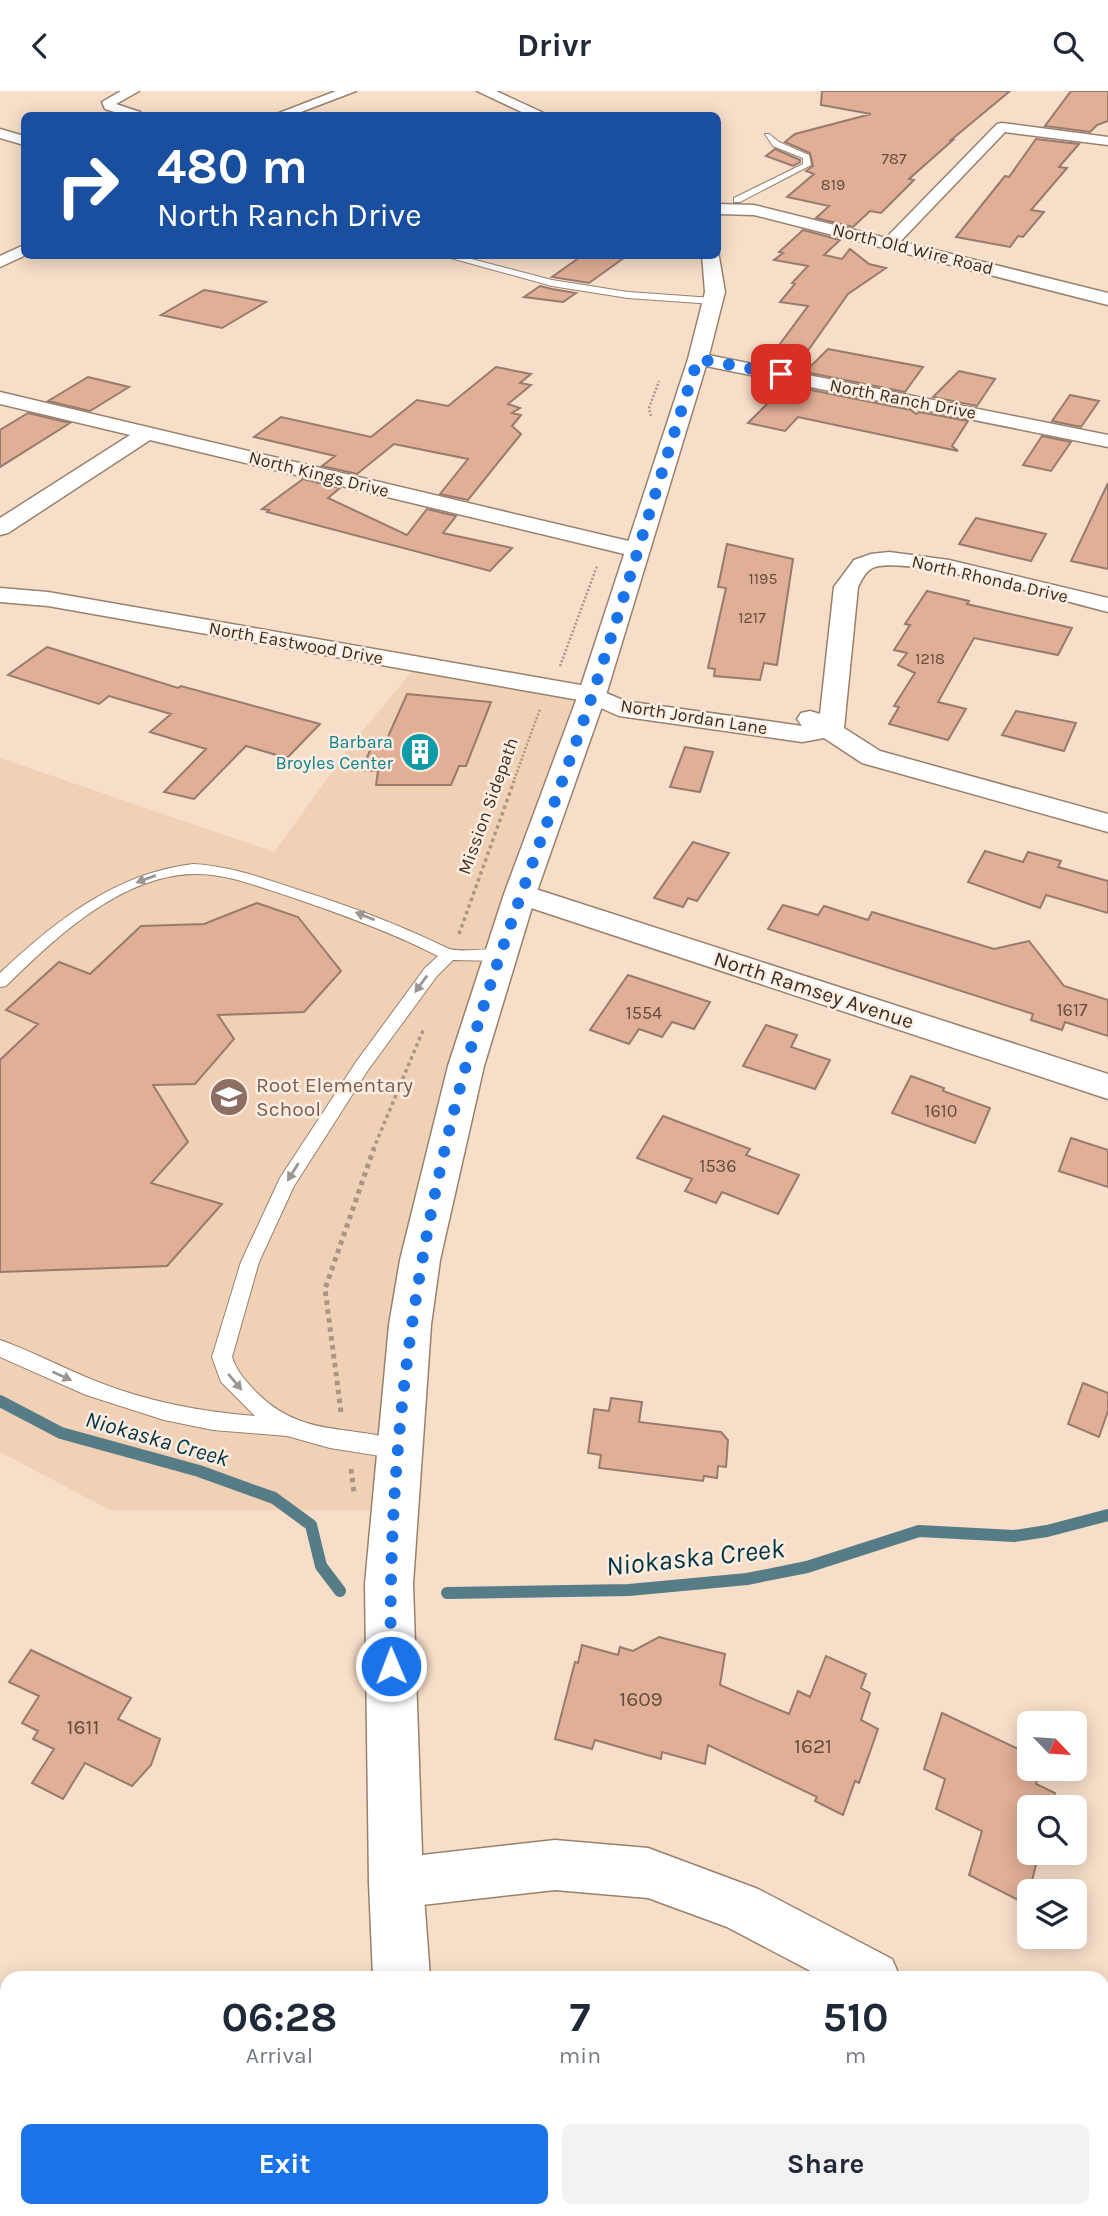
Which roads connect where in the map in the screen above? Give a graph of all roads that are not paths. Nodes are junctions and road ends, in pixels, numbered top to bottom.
1 (132, 91) edge
2 (349, 91) edge
3 (484, 91) edge
4 (126, 112) edge
5 (290, 112) edge
6 (533, 112) edge
7 (0, 133) edge
8 (767, 135) dead end
9 (21, 140) edge
10 (1108, 141) edge
11 (21, 142) edge
12 (0, 150) edge
13 (721, 196) edge
14 (737, 200) junction
15 (721, 209) edge
16 (803, 222) junction
17 (890, 243) junction
18 (21, 252) edge
19 (459, 259) edge
20 (711, 259) edge
21 (0, 262) edge
22 (1108, 299) edge
23 (713, 301) junction
24 (698, 359) junction
25 (0, 398) edge
26 (148, 432) junction
27 (1108, 441) edge
28 (0, 528) edge
29 (638, 550) junction
30 (0, 595) edge
31 (1108, 605) edge
32 (592, 695) junction
33 (831, 729) junction
34 (1108, 823) edge
35 (520, 894) junction
36 (449, 955) junction
37 (501, 956) junction
38 (0, 982) edge
39 (1108, 1087) edge
40 (0, 1347) edge
41 (288, 1427) junction
42 (399, 1450) junction
43 (396, 1884) junction
44 (401, 1971) edge
45 (863, 1971) edge

1 - 4 street
2 - 5 street
3 - 6 main road
7 - 9 street
8 - 14 lane
10 - 17 street
11 - 12 street
13 - 14 main road
14 - 16 main road
15 - 16 main road, North Old Wire Road
16 - 17 main road, North Old Wire Road
17 - 22 main road, North Old Wire Road
18 - 21 street
19 - 23 lane
20 - 23 main road
23 - 24 main road
24 - 27 street, North Ranch Drive
24 - 29 main road
25 - 26 street, North Kings Drive
26 - 28 street
26 - 29 street, North Kings Drive
29 - 32 main road
30 - 32 street, North Eastwood Drive
31 - 33 street, North Rhonda Drive
32 - 33 street, North Jordan Lane
32 - 35 main road
33 - 34 street
35 - 37 main road
35 - 39 street, North Ramsey Avenue
36 - 37 lane
36 -> 38 lane
36 -> 41 lane
37 - 42 main road
40 -> 41 lane
41 - 42 lane
42 - 43 main road
43 - 44 main road
43 - 45 street

